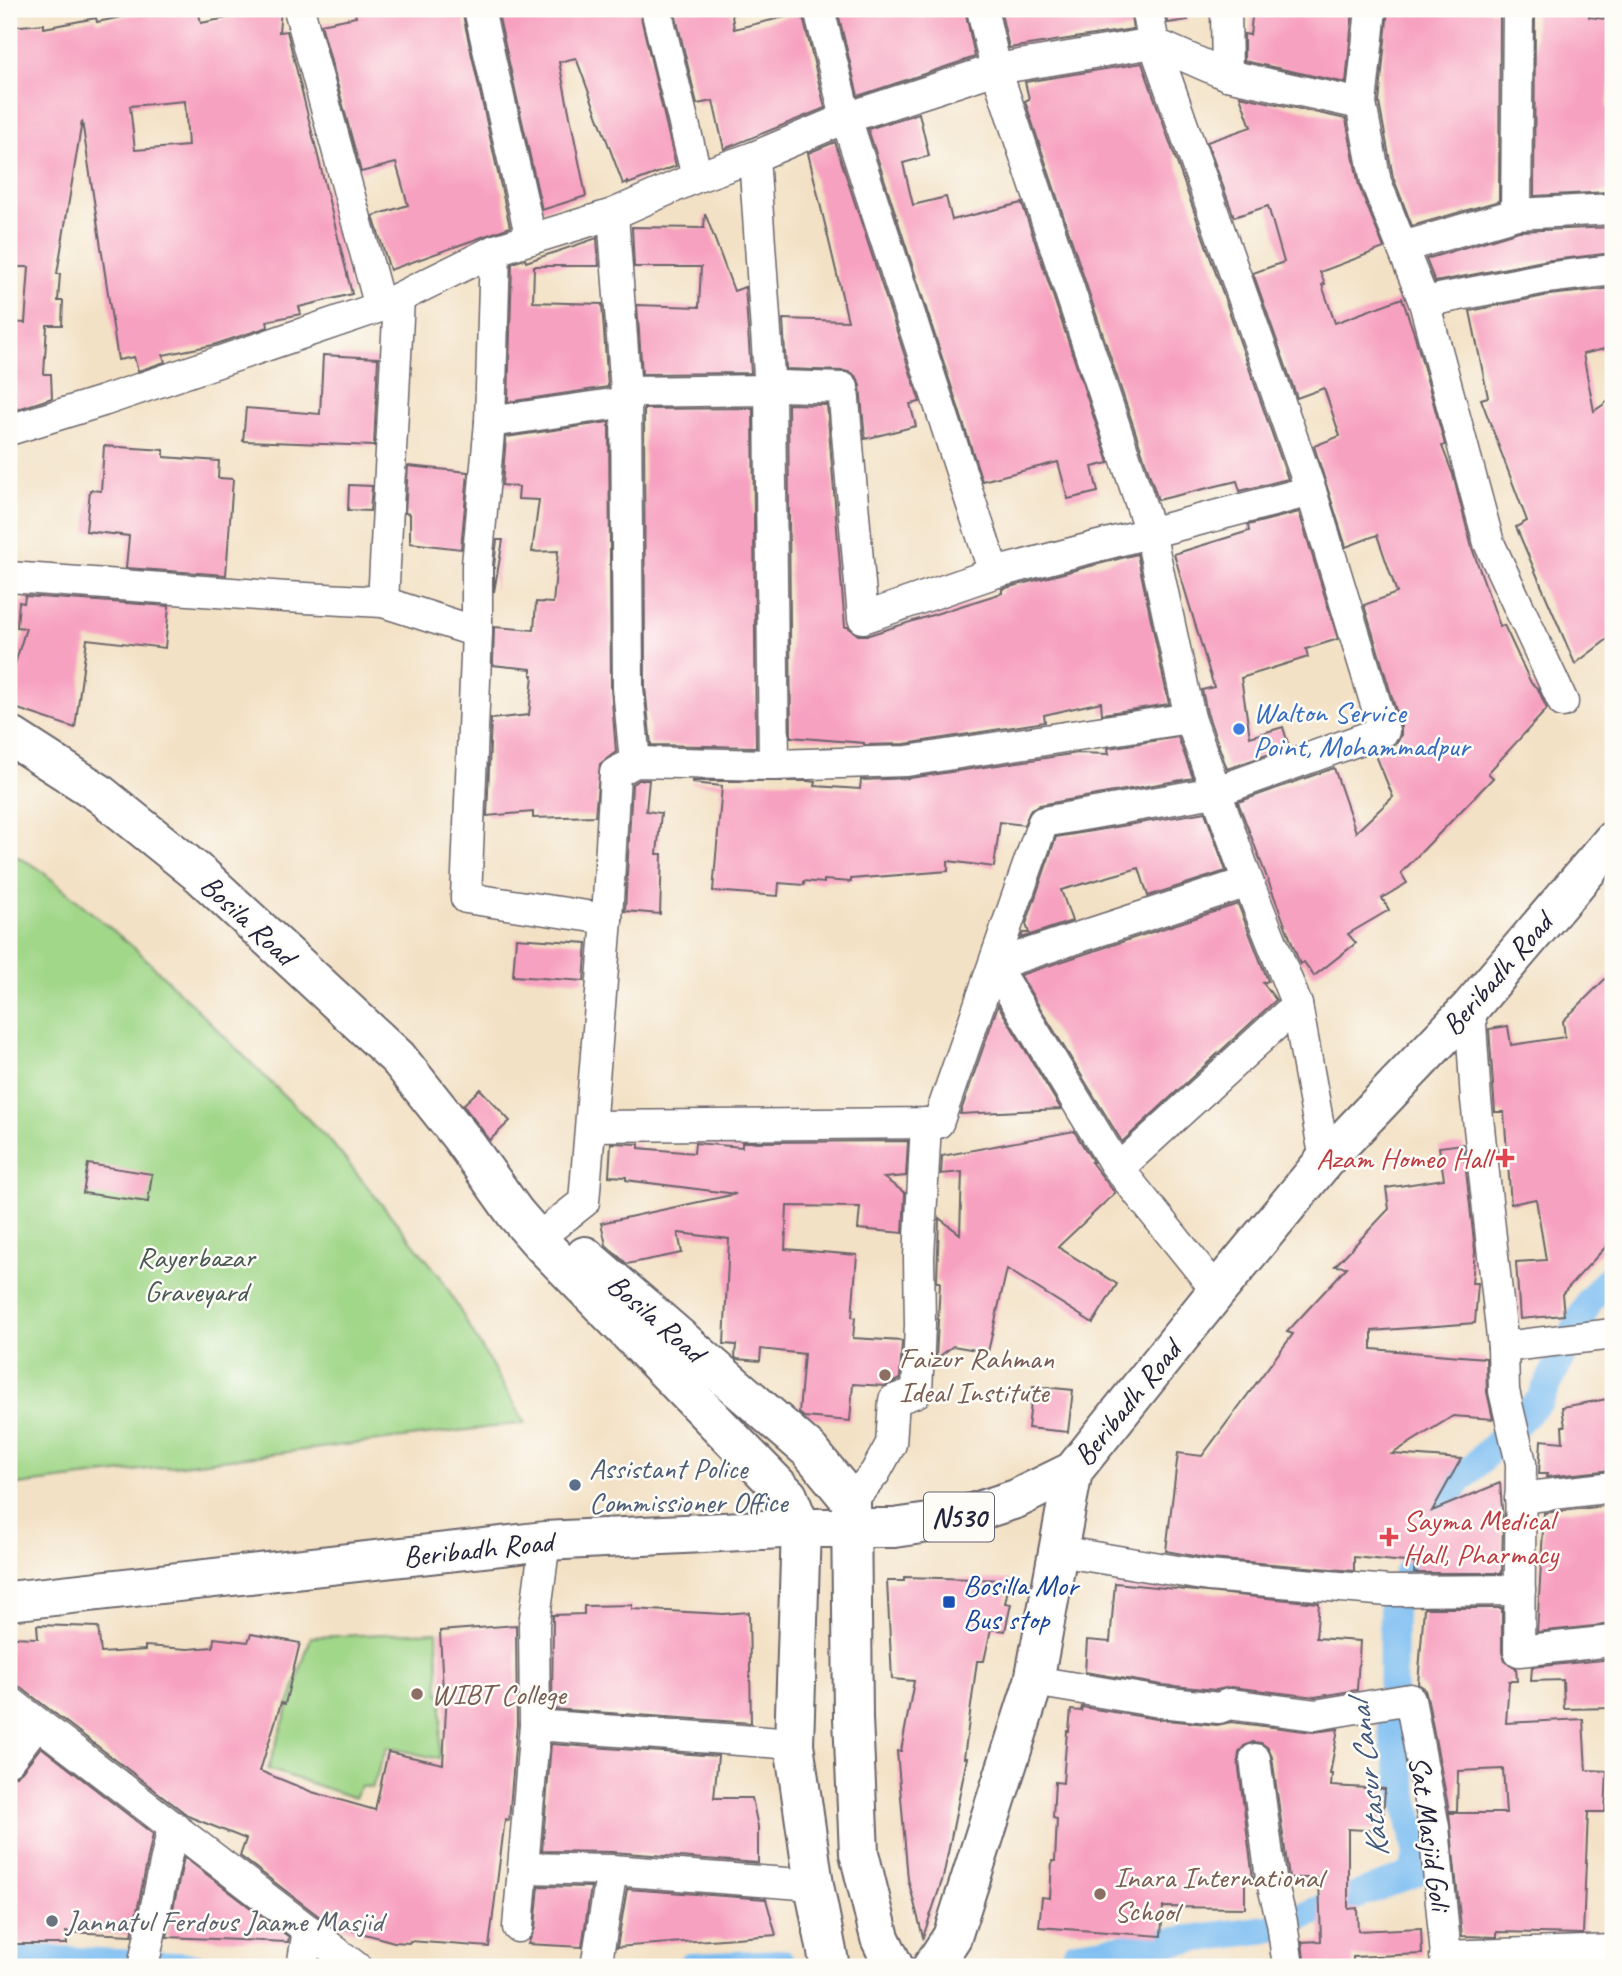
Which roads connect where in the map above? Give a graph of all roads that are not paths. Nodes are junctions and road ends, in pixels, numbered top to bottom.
1 (299, 9) edge
2 (479, 9) edge
3 (656, 9) edge
4 (819, 9) edge
5 (982, 9) edge
6 (1147, 9) edge
7 (1226, 9) edge
8 (1371, 9) edge
9 (1518, 9) edge
10 (1154, 43) junction
11 (996, 69) junction
12 (1227, 75) junction
13 (1361, 103) junction
14 (846, 118) junction
15 (754, 157) junction
16 (697, 177) junction
17 (1613, 209) edge
18 (613, 214) junction
19 (1516, 214) junction
20 (531, 239) junction
21 (1403, 247) junction
22 (495, 250) junction
23 (1613, 270) edge
24 (1424, 302) junction
25 (390, 303) junction
26 (770, 390) junction
27 (626, 397) junction
28 (490, 422) junction
29 (9, 430) edge
30 (1311, 491) junction
31 (1150, 532) junction
32 (994, 573) junction
33 (9, 577) edge
34 (383, 602) junction
35 (477, 632) junction
36 (1563, 702) dead end
37 (1190, 718) junction
38 (9, 736) edge
39 (635, 762) junction
40 (774, 765) junction
41 (1215, 792) junction
42 (1613, 840) edge
43 (1248, 882) junction
44 (607, 919) junction
45 (994, 965) junction
46 (1297, 1005) junction
47 (1470, 1008) junction
48 (926, 1123) junction
49 (591, 1126) junction
50 (460, 1136) junction
51 (1325, 1160) junction
52 (1119, 1168) junction
53 (552, 1227) junction
54 (1217, 1291) junction
55 (1608, 1335) edge
56 (1503, 1347) junction
57 (1073, 1471) junction
58 (1613, 1487) edge
59 (1521, 1497) junction
60 (852, 1515) junction
61 (802, 1528) junction
62 (545, 1541) junction
63 (1058, 1551) junction
64 (1520, 1590) junction
65 (9, 1601) edge
66 (1613, 1641) edge
67 (1034, 1681) junction
68 (9, 1702) edge
69 (37, 1723) junction
70 (535, 1725) junction
71 (794, 1744) junction
72 (1255, 1759) dead end
73 (9, 1760) edge
74 (173, 1826) junction
75 (524, 1868) junction
76 (612, 1870) junction
77 (814, 1885) junction
78 (518, 1927) dead end
79 (1613, 1942) edge
80 (312, 1950) edge
81 (146, 1953) edge
82 (597, 1960) edge
83 (1446, 1962) edge
84 (356, 1967) edge
85 (830, 1967) edge
86 (894, 1967) edge
87 (932, 1967) edge
88 (1288, 1967) edge

1 - 25 street
2 - 20 street
3 - 16 street
4 - 14 street
5 - 11 street
6 - 10 street
7 - 12 street
8 - 13 street
9 - 19 street
10 - 11 street
10 - 12 street
10 - 30 street
11 - 14 street
11 - 31 street
12 - 13 street
13 - 21 street
14 - 15 street
14 - 32 street
15 - 16 street
15 - 26 street
16 - 18 street
17 - 19 street
18 - 20 street
18 - 27 street
19 - 21 street
20 - 22 street
21 - 24 street
22 - 25 street
22 - 28 street
23 - 24 street
24 - 36 street
25 - 29 street
25 - 34 street
26 - 27 street
26 - 32 street
26 - 40 street
27 - 28 street
27 - 39 street
28 - 35 street
30 - 31 street
30 - 41 street
31 - 32 street
31 - 37 street
33 - 34 street
34 - 35 street
35 - 44 street
37 - 40 street
37 - 41 street
38 - 50 main road, Bosila Road
39 - 40 street
39 - 44 street
41 - 43 street
41 - 45 street
42 - 47 main road, Beribadh Road / N530
43 - 45 street
43 - 46 street
44 - 49 street
45 - 48 street
45 - 52 street
46 - 51 street
46 - 52 street
47 - 51 main road, Beribadh Road / N530
47 - 56 street
48 - 49 street
48 - 60 street
49 - 53 street
50 - 53 main road, Bosila Road
50 - 61 main road, Bosila Road
51 - 54 main road, Beribadh Road / N530
52 - 54 street
53 - 60 main road, Bosila Road
54 - 57 main road, Beribadh Road / N530
55 - 56 street
56 - 59 street
57 - 60 main road, Beribadh Road / N530
57 - 63 main road
58 - 59 street
59 - 64 street
60 - 61 main road, Beribadh Road / N530
60 - 86 main road
61 - 62 main road, Beribadh Road / N530
61 - 71 main road
62 - 65 main road, Beribadh Road / N530
62 - 70 street
63 - 64 street
63 - 67 main road
64 - 66 street
67 - 83 street, Sat Masjid Goli
67 - 87 main road
68 - 69 street
69 - 73 street
69 - 74 street
70 - 71 street
70 - 75 street
71 - 77 main road
72 - 88 street
74 - 80 street
74 - 81 street
75 - 76 street
75 - 78 street
76 - 77 street
76 - 82 street
77 - 85 main road
79 - 83 street
80 - 84 street

